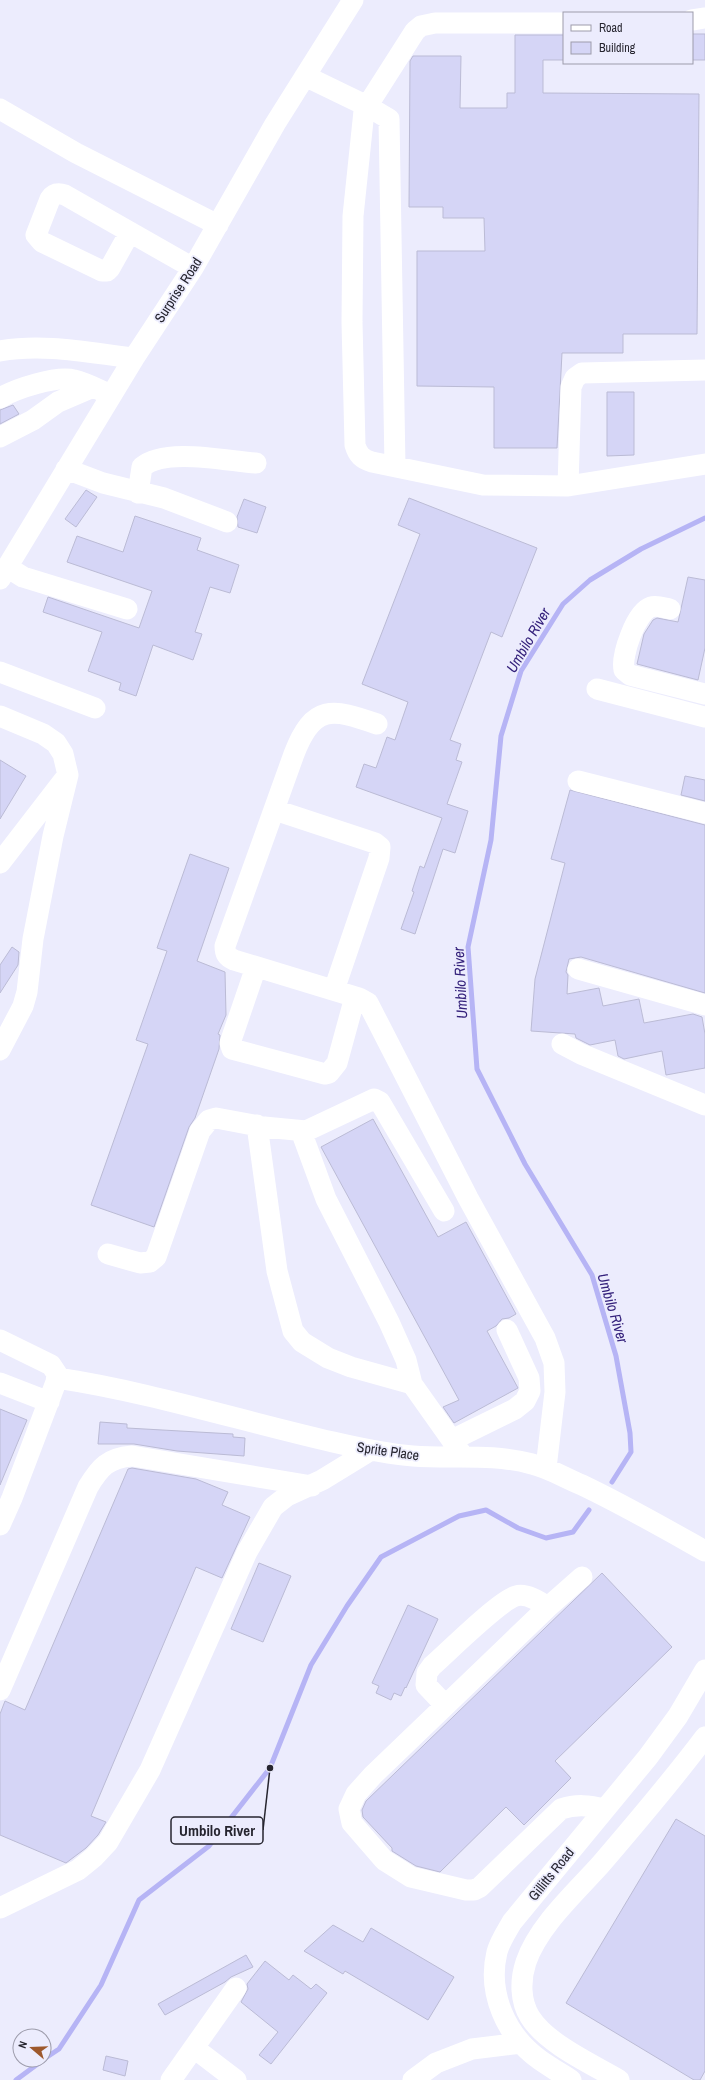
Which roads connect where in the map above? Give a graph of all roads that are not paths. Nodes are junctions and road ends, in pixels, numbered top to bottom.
1 (353, 0) edge
2 (705, 18) edge
3 (693, 20) edge
4 (563, 23) edge
5 (305, 76) junction
6 (367, 106) junction
7 (0, 109) edge
8 (218, 225) junction
9 (130, 232) dead end
10 (193, 268) junction
11 (0, 351) edge
12 (134, 358) junction
13 (705, 370) edge
14 (102, 391) junction
15 (0, 398) edge
16 (0, 437) edge
17 (256, 464) dead end
18 (705, 464) edge
19 (395, 466) junction
20 (66, 469) junction
21 (568, 486) junction
22 (138, 493) junction
23 (227, 522) dead end
24 (4, 573) edge
25 (127, 609) dead end
26 (670, 609) dead end
27 (0, 672) edge
28 (597, 689) dead end
29 (705, 694) edge
30 (96, 708) dead end
31 (0, 716) edge
32 (705, 717) edge
33 (377, 724) dead end
34 (68, 775) junction
35 (578, 782) dead end
36 (276, 810) junction
37 (705, 813) edge
38 (0, 863) edge
39 (256, 967) junction
40 (578, 969) dead end
41 (334, 990) junction
42 (355, 997) junction
43 (705, 1005) edge
44 (562, 1044) dead end
45 (0, 1050) edge
46 (705, 1105) edge
47 (257, 1125) junction
48 (301, 1131) junction
49 (444, 1211) dead end
50 (108, 1254) dead end
51 (506, 1330) dead end
52 (0, 1340) edge
53 (57, 1378) junction
54 (0, 1383) edge
55 (412, 1384) junction
56 (49, 1402) junction
57 (457, 1448) junction
58 (371, 1450) junction
59 (546, 1468) junction
60 (312, 1486) junction
61 (0, 1525) edge
62 (704, 1549) edge
63 (582, 1577) dead end
64 (548, 1607) junction
65 (705, 1670) edge
66 (0, 1690) edge
67 (444, 1704) junction
68 (705, 1737) edge
69 (605, 1809) junction
70 (0, 1908) edge
71 (236, 1988) dead end
72 (521, 2043) junction
73 (194, 2048) junction
74 (171, 2080) edge
75 (236, 2080) edge
76 (413, 2080) edge
77 (571, 2080) edge
78 (619, 2080) edge

1 - 5 lane, Surprise Road
2 - 3 lane
4 - 6 lane
5 - 6 lane
5 - 8 lane, Surprise Road
6 - 19 lane
6 - 19 lane
7 - 8 lane
8 - 10 lane, Surprise Road
9 - 10 lane
10 - 12 lane, Surprise Road
11 - 12 lane
12 - 14 lane, Surprise Road
13 - 21 lane
14 - 15 lane
14 - 16 lane
14 - 20 lane, Surprise Road
17 - 22 lane
18 - 21 lane
19 - 21 lane
20 - 22 lane
20 - 24 lane, Surprise Road
22 - 23 lane
24 - 25 lane
26 - 29 lane
27 - 30 lane
28 - 32 lane
31 - 34 lane
33 - 36 lane
34 - 38 lane
34 - 45 lane
35 - 37 lane
36 - 39 lane
36 - 41 lane
39 - 41 lane
39 - 42 lane
40 - 43 lane
41 - 42 lane
42 - 59 lane
44 - 46 lane
47 - 48 lane
47 - 50 lane
47 - 55 lane
48 - 49 lane
48 - 55 lane
51 - 57 lane
52 - 53 lane
53 - 56 lane
53 - 58 lane, Sprite Place
54 - 56 lane
55 - 57 lane
56 - 61 lane
57 - 58 lane, Sprite Place
57 - 59 lane, Sprite Place
58 - 60 lane
59 - 62 lane, Sprite Place
60 - 66 lane
60 - 70 lane
63 - 64 lane
64 - 67 lane
64 - 67 lane
65 - 69 lane, Gillitts Road
67 - 69 lane
68 - 78 lane, Gillitts Road
69 - 72 lane, Gillitts Road
71 - 73 lane
72 - 76 lane
72 - 77 lane, Gillitts Road
73 - 74 lane
73 - 75 lane

